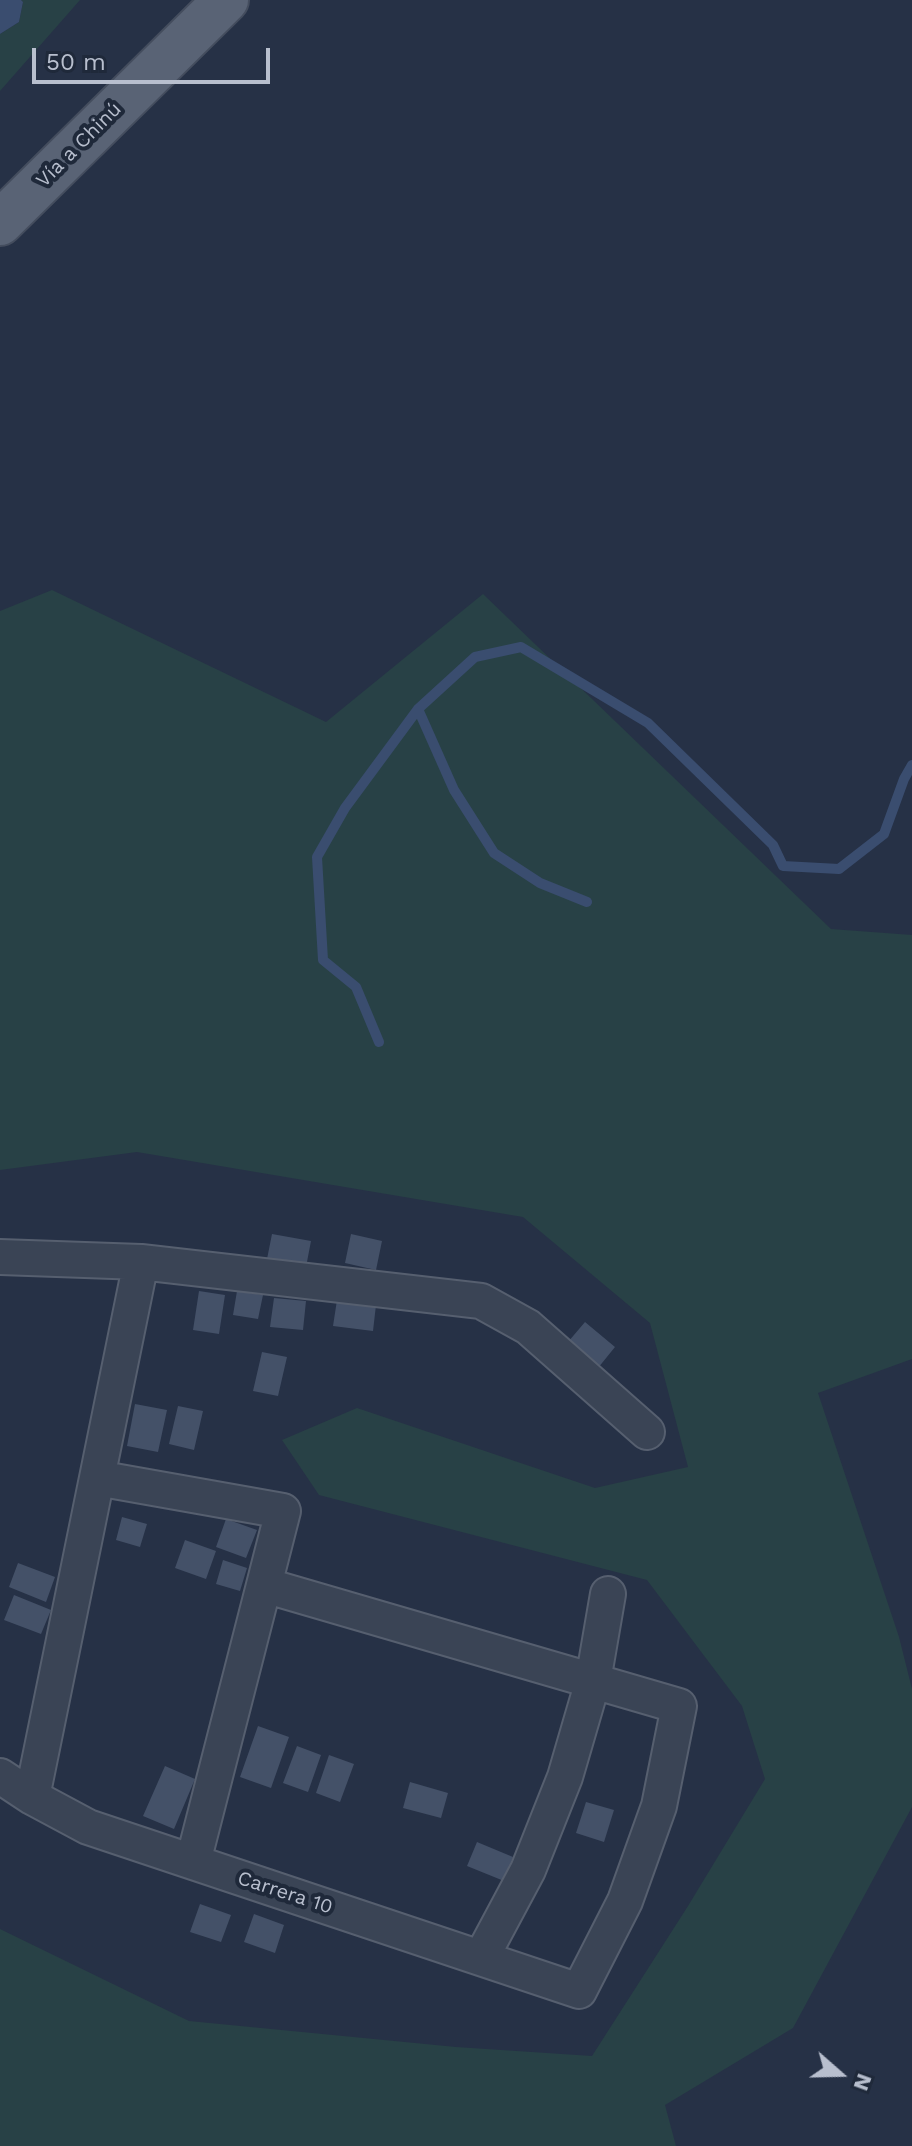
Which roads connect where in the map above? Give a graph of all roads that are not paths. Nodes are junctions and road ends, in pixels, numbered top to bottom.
1 (226, 0) edge
2 (0, 223) edge
3 (0, 1257) edge
4 (141, 1262) junction
5 (647, 1432) dead end
6 (97, 1478) junction
7 (264, 1585) junction
8 (608, 1594) dead end
9 (593, 1681) junction
10 (0, 1776) edge
11 (32, 1797) junction
12 (193, 1862) junction
13 (481, 1958) junction

1 - 2 main road, Vía a Chinú
3 - 4 street
4 - 5 street
4 - 6 street
6 - 7 street
6 - 11 street
7 - 9 street
7 - 12 street
8 - 9 street
9 - 13 street
9 - 13 street, Carrera 10
10 - 11 street, Carrera 10
11 - 12 street, Carrera 10
12 - 13 street, Carrera 10

